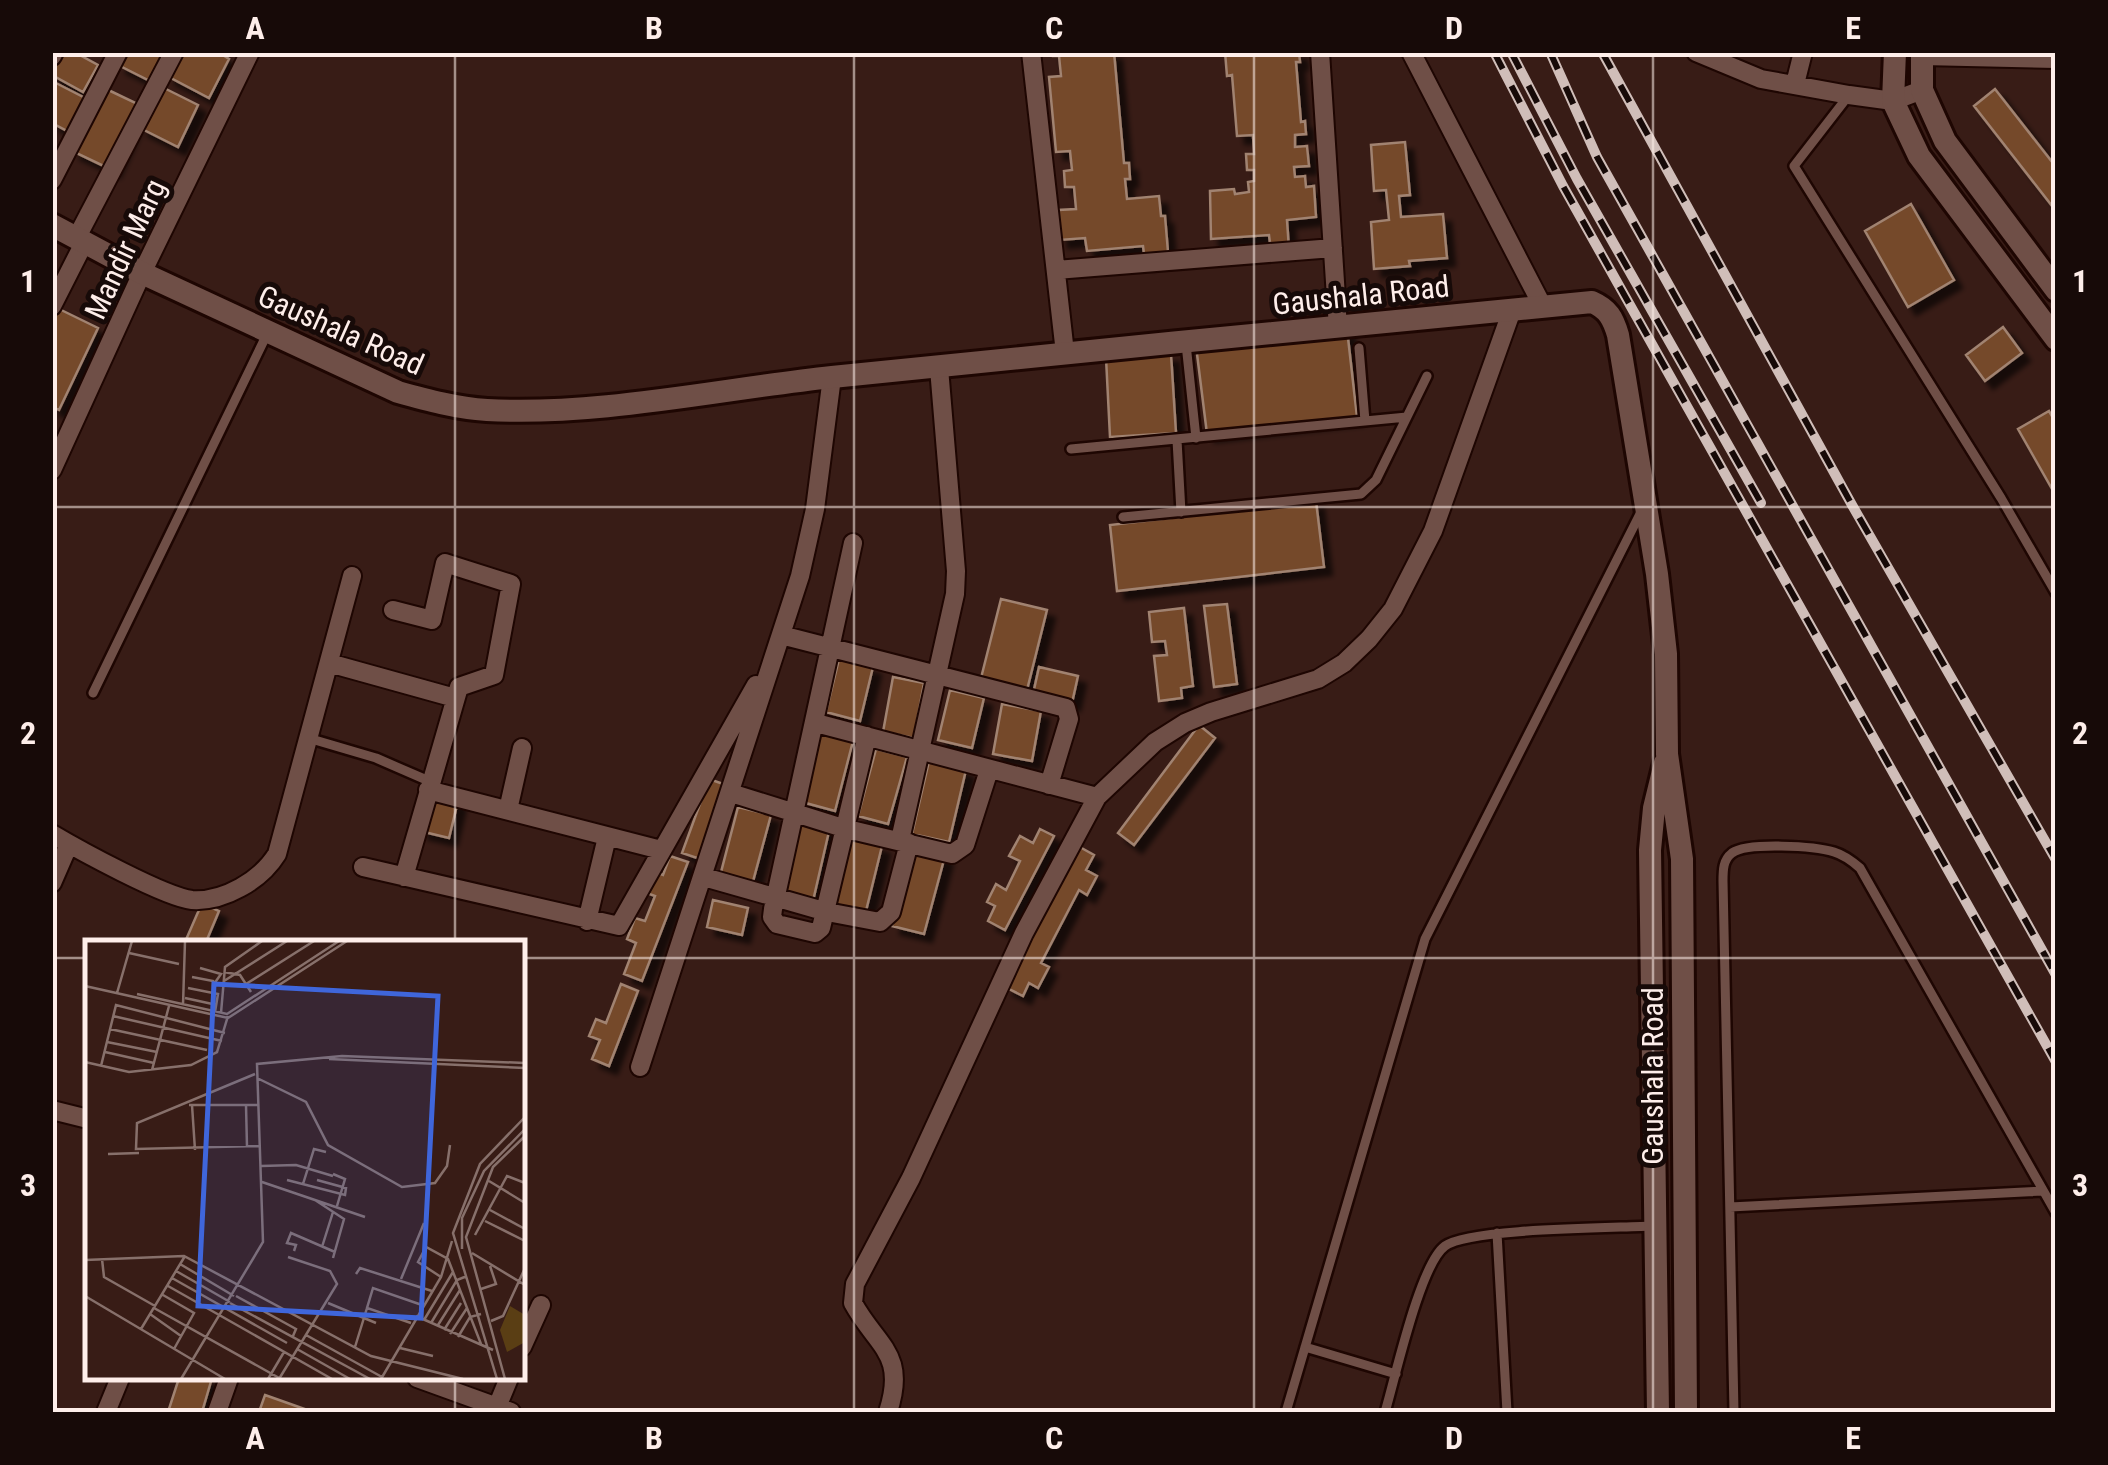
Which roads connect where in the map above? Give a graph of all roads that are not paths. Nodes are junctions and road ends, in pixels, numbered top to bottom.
1 (118, 52) edge
2 (174, 52) edge
3 (250, 52) edge
4 (1031, 52) edge
5 (1320, 52) edge
6 (1411, 52) edge
7 (1696, 52) edge
8 (1803, 52) edge
9 (1895, 52) edge
10 (1922, 54) edge
11 (2056, 59) edge
12 (1742, 61) edge
13 (1795, 84) junction
14 (1922, 90) junction
15 (1849, 96) junction
16 (1893, 101) junction
17 (52, 180) edge
18 (52, 225) edge
19 (81, 239) junction
20 (1333, 248) junction
21 (1056, 270) junction
22 (142, 273) junction
23 (2056, 290) edge
24 (52, 306) edge
25 (1544, 307) junction
26 (1512, 310) junction
27 (1338, 328) junction
28 (268, 332) junction
29 (2056, 339) edge
30 (1186, 342) junction
31 (1359, 348) dead end
32 (1066, 353) junction
33 (939, 368) junction
34 (1427, 376) dead end
35 (832, 377) junction
36 (1407, 417) junction
37 (1366, 421) junction
38 (1196, 438) junction
39 (1177, 440) junction
40 (1072, 450) dead end
41 (52, 470) edge
42 (1646, 502) junction
43 (1181, 512) junction
44 (1124, 516) dead end
45 (853, 543) dead end
46 (352, 576) dead end
47 (2056, 593) edge
48 (394, 610) dead end
49 (781, 634) junction
50 (832, 646) junction
51 (774, 654) junction
52 (329, 663) junction
53 (938, 674) junction
54 (93, 692) dead end
55 (456, 698) junction
56 (816, 722) junction
57 (867, 736) junction
58 (308, 738) junction
59 (522, 748) dead end
60 (921, 750) junction
61 (1667, 754) junction
62 (989, 770) junction
63 (1049, 785) junction
64 (429, 786) junction
65 (731, 793) junction
66 (1097, 797) junction
67 (508, 810) junction
68 (794, 812) junction
69 (843, 828) junction
70 (52, 834) edge
71 (608, 837) junction
72 (904, 841) junction
73 (69, 844) junction
74 (661, 850) junction
75 (364, 867) dead end
76 (404, 877) junction
77 (704, 877) junction
78 (52, 883) edge
79 (776, 896) junction
80 (827, 912) junction
81 (587, 921) junction
82 (640, 1066) dead end
83 (52, 1110) edge
84 (85, 1118) edge
85 (2042, 1191) junction
86 (1730, 1207) junction
87 (2056, 1213) edge
88 (1655, 1226) junction
89 (1497, 1234) junction
90 (541, 1305) dead end
91 (525, 1340) edge
92 (1305, 1347) junction
93 (1396, 1374) junction
94 (119, 1380) edge
95 (228, 1380) edge
96 (422, 1380) edge
97 (510, 1380) edge
98 (504, 1410) edge
99 (106, 1412) edge
100 (216, 1412) edge
101 (888, 1412) edge
102 (1286, 1412) edge
103 (1385, 1412) edge
104 (1507, 1412) edge
105 (1658, 1412) edge
106 (1686, 1412) edge
107 (1734, 1412) edge

1 - 17 street
2 - 19 street
3 - 22 street, Mandir Marg
4 - 21 street
5 - 20 street
6 - 25 street
7 - 12 street
8 - 13 street
9 - 16 street
10 - 11 street
10 - 14 street
12 - 13 street
13 - 15 street
14 - 16 street
14 - 23 street
15 - 16 street
15 - 47 lane
16 - 29 street
18 - 19 street, Gaushala Road
19 - 22 street, Gaushala Road
19 - 24 street
20 - 21 street
20 - 27 street
21 - 32 street
22 - 28 street, Gaushala Road
22 - 41 street, Mandir Marg
25 - 26 street, Gaushala Road
25 - 42 street, Gaushala Road
26 - 27 street, Gaushala Road
26 - 66 street
27 - 30 street, Gaushala Road
28 - 35 street, Gaushala Road
28 - 54 lane
30 - 32 street, Gaushala Road
30 - 38 lane
31 - 37 lane
32 - 33 street, Gaushala Road
33 - 35 street, Gaushala Road
33 - 53 street
34 - 36 lane
35 - 49 street
36 - 37 lane
36 - 43 lane
37 - 38 lane
38 - 39 lane
39 - 40 lane
39 - 43 lane
42 - 61 street, Gaushala Road
42 - 92 lane
43 - 44 lane
45 - 50 street
46 - 52 street
48 - 55 street
49 - 50 street
49 - 51 street
50 - 53 street
50 - 56 street
51 - 65 street
51 - 74 street
52 - 55 street
52 - 58 street
53 - 60 street
53 - 63 street
55 - 64 street
56 - 57 street
56 - 68 street
57 - 60 street
57 - 69 street
58 - 64 lane
58 - 73 street
59 - 67 street
60 - 62 street
60 - 72 street
61 - 88 street
61 - 106 street, Gaushala Road
62 - 63 street
62 - 72 street
63 - 66 street
64 - 67 street
64 - 76 street
65 - 68 street
65 - 77 street
66 - 101 street
67 - 71 street
68 - 69 street
68 - 79 street
69 - 72 street
69 - 80 street
70 - 73 street
71 - 74 street
71 - 81 street
72 - 80 street
73 - 78 street
74 - 81 street
75 - 76 street
76 - 81 street
77 - 79 street
77 - 82 street
79 - 80 street
79 - 80 street
83 - 84 street
85 - 86 lane
85 - 86 lane
85 - 87 lane
86 - 107 lane
88 - 89 lane
88 - 105 street
89 - 93 lane
89 - 104 lane
90 - 91 street
92 - 93 lane
92 - 102 lane
93 - 103 lane
94 - 99 street
95 - 100 street
96 - 98 street
97 - 98 street

